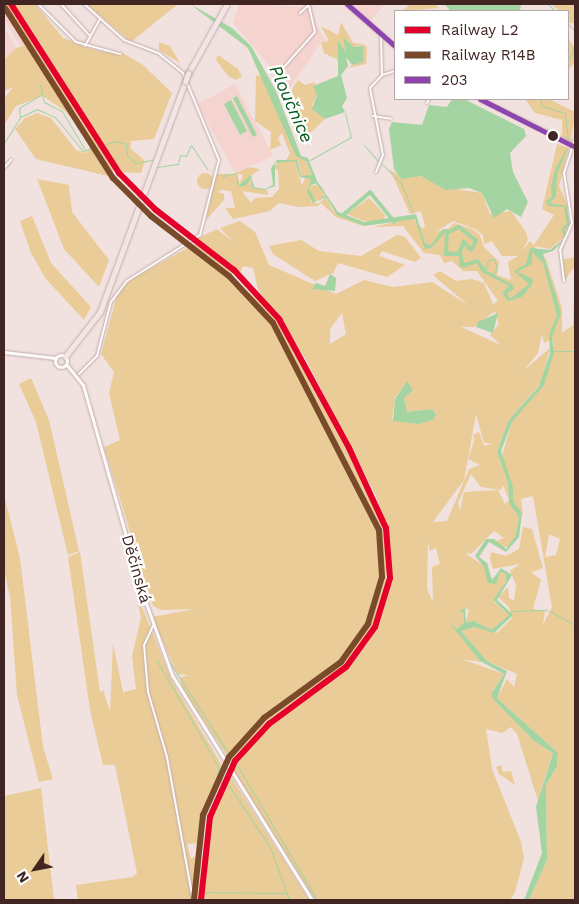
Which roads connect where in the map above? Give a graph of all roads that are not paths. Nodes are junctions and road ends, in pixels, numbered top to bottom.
1 (38, 4) edge
2 (61, 4) edge
3 (84, 4) edge
4 (227, 4) edge
5 (347, 4) edge
6 (309, 5) edge
7 (300, 13) dead end
8 (100, 19) junction
9 (90, 36) junction
10 (380, 36) junction
11 (394, 45) edge
12 (85, 46) junction
13 (120, 54) dead end
14 (284, 67) dead end
15 (394, 70) edge
16 (382, 75) junction
17 (482, 100) edge
18 (374, 116) junction
19 (392, 119) dead end
20 (575, 139) edge
21 (573, 146) edge
22 (11, 160) dead end
23 (4, 168) edge
24 (376, 172) dead end
25 (564, 280) dead end
26 (4, 352) edge
27 (65, 357) junction
28 (56, 358) junction
29 (66, 364) junction
30 (79, 374) junction
31 (153, 626) junction
32 (193, 900) edge
33 (312, 900) edge

1 - 12 street
2 - 9 street
3 - 8 street
4 - 27 main road, bridge
5 - 10 main road
6 - 7 street
6 - 14 street
8 - 9 street
8 - 30 street
9 - 12 street
10 - 11 main road
10 - 16 street
12 - 13 street
15 - 16 street
16 - 18 street
17 - 21 main road
18 - 19 street
18 - 24 street
20 - 21 street
21 - 25 street
22 - 23 street
26 - 28 main road
27 - 28 main road
27 - 29 main road
28 - 29 main road
29 - 30 main road
30 - 31 main road, Děčínská
31 - 32 street
31 - 33 main road, Děčínská

